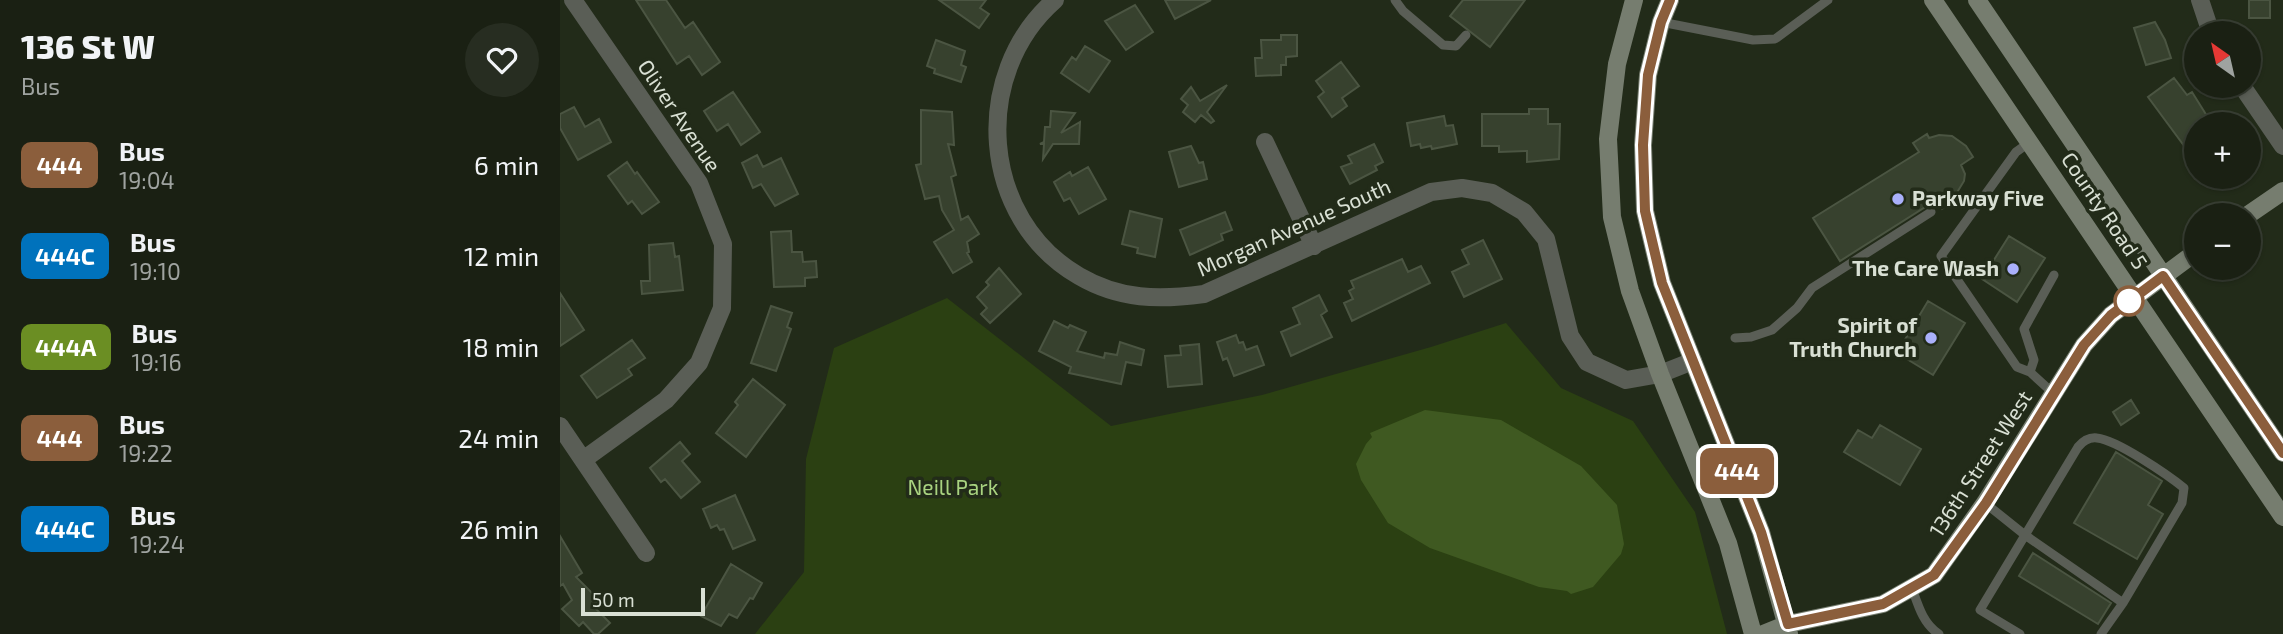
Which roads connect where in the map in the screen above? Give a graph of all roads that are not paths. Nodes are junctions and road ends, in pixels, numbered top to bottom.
1 (573, 0) edge
2 (1055, 0) edge
3 (1395, 0) edge
4 (1670, 0) edge
5 (1828, 0) edge
6 (1934, 0) edge
7 (1977, 0) edge
8 (2200, 0) edge
9 (1632, 7) edge
10 (2207, 21) edge
11 (1661, 22) junction
12 (1466, 35) dead end
13 (2250, 98) edge
14 (1265, 142) dead end
15 (2030, 142) junction
16 (2283, 146) edge
17 (2283, 191) edge
18 (2261, 206) edge
19 (1931, 212) dead end
20 (1314, 246) junction
21 (2184, 261) edge
22 (2054, 275) dead end
23 (2163, 276) junction
24 (2134, 296) junction
25 (1735, 338) dead end
26 (1693, 361) junction
27 (2030, 372) junction
28 (1660, 374) junction
29 (2053, 393) junction
30 (560, 426) edge
31 (2283, 453) edge
32 (583, 460) junction
33 (1986, 503) junction
34 (2283, 517) edge
35 (2025, 535) junction
36 (646, 553) dead end
37 (1912, 587) junction
38 (2123, 603) junction
39 (1788, 629) edge
40 (1753, 634) edge
41 (1763, 634) edge
42 (1939, 634) edge
43 (2020, 634) edge
44 (2101, 634) edge

1 - 32 street, Oliver Avenue
2 - 20 street, Morgan Avenue South
3 - 12 lane
4 - 11 street
5 - 11 lane
6 - 15 street, County Road 5
7 - 23 street, County Road 5
8 - 10 street
9 - 11 street
9 - 28 street
11 - 26 street
13 - 16 street
14 - 20 street
15 - 24 street, County Road 5
15 - 27 lane
17 - 18 street
19 - 25 lane
20 - 28 street, Morgan Avenue South
21 - 23 street, 136th Street West
22 - 27 lane
23 - 24 street, 136th Street West
23 - 31 street, County Road 5
24 - 29 street, 136th Street West
24 - 34 street, County Road 5
26 - 28 street, Morgan Avenue South
26 - 39 street
27 - 29 lane
28 - 40 street
29 - 33 street, 136th Street West
30 - 32 street
32 - 36 street
33 - 35 lane
33 - 37 street, 136th Street West
35 - 38 lane
35 - 38 lane
35 - 43 lane
37 - 39 street, 136th Street West
37 - 42 lane
38 - 44 lane
39 - 41 street, 136th Street West

